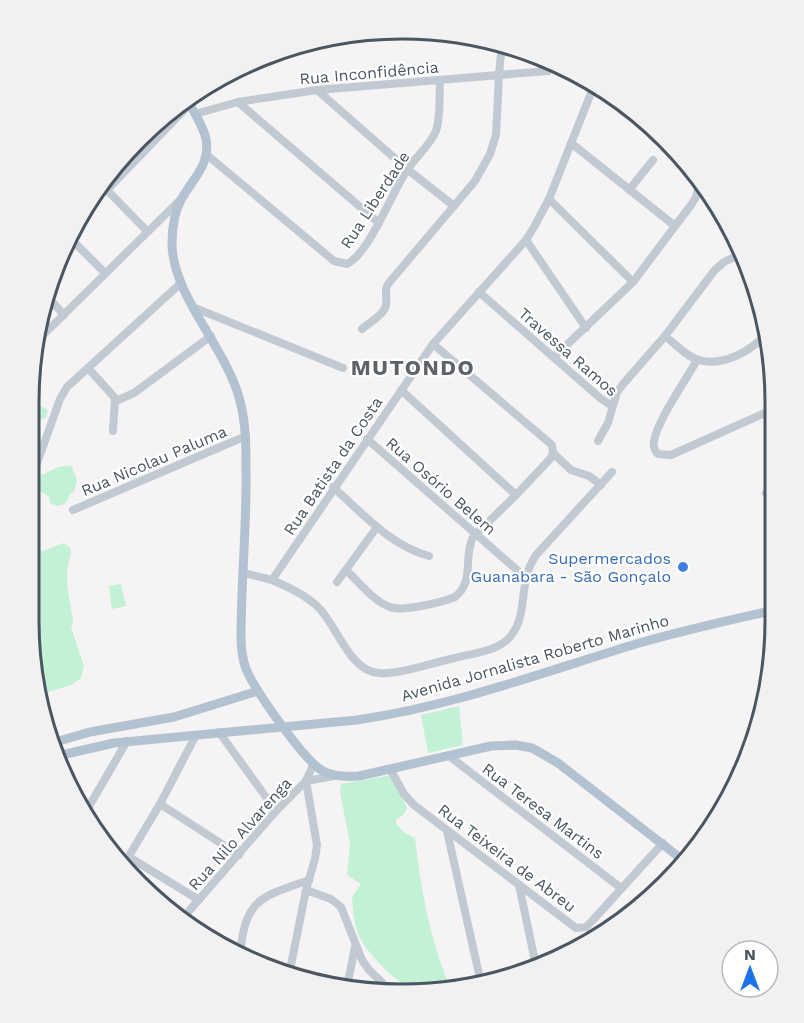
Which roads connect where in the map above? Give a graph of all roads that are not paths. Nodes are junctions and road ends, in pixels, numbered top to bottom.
1 (501, 53) edge
2 (548, 71) dead end
3 (499, 75) junction
4 (440, 80) junction
5 (317, 90) junction
6 (591, 92) edge
7 (238, 102) junction
8 (191, 107) edge
9 (195, 114) junction
10 (160, 132) edge
11 (571, 143) junction
12 (207, 155) junction
13 (134, 157) edge
14 (653, 160) dead end
15 (407, 169) junction
16 (107, 190) edge
17 (629, 190) junction
18 (697, 191) edge
19 (549, 199) junction
20 (181, 200) junction
21 (454, 206) junction
22 (379, 223) junction
23 (675, 226) junction
24 (147, 231) junction
25 (526, 240) junction
26 (75, 243) edge
27 (734, 257) edge
28 (105, 273) junction
29 (633, 282) junction
30 (181, 283) junction
31 (479, 292) junction
32 (53, 302) edge
33 (195, 308) junction
34 (64, 315) junction
35 (586, 328) junction
36 (362, 329) dead end
37 (46, 333) edge
38 (211, 336) junction
39 (665, 336) junction
40 (759, 340) edge
41 (433, 344) junction
42 (554, 357) junction
43 (697, 360) junction
44 (88, 368) junction
45 (343, 368) dead end
46 (400, 390) junction
47 (116, 401) junction
48 (612, 406) junction
49 (765, 413) edge
50 (113, 431) dead end
51 (246, 436) junction
52 (367, 439) junction
53 (598, 441) dead end
54 (553, 453) junction
55 (39, 458) edge
56 (612, 472) dead end
57 (601, 485) junction
58 (333, 487) junction
59 (516, 495) junction
60 (73, 510) dead end
61 (377, 527) junction
62 (476, 534) junction
63 (429, 556) dead end
64 (346, 570) junction
65 (244, 573) junction
66 (525, 577) junction
67 (272, 580) junction
68 (337, 582) dead end
69 (765, 612) edge
70 (258, 691) junction
71 (283, 727) junction
72 (219, 732) junction
73 (196, 735) junction
74 (127, 741) junction
75 (60, 742) edge
76 (64, 754) edge
77 (449, 756) junction
78 (314, 765) junction
79 (390, 769) junction
80 (336, 776) junction
81 (306, 781) junction
82 (160, 804) junction
83 (90, 805) edge
84 (276, 811) junction
85 (447, 831) junction
86 (663, 843) junction
87 (239, 855) junction
88 (678, 856) edge
89 (129, 857) joint
90 (309, 879) junction
91 (519, 885) junction
92 (621, 888) junction
93 (306, 890) junction
94 (199, 900) junction
95 (187, 913) edge
96 (356, 946) junction
97 (241, 947) edge
98 (535, 959) edge
99 (291, 967) edge
100 (479, 976) edge
101 (349, 980) edge
102 (383, 983) edge

1 - 3 street
2 - 3 street, Rua Inconfidência
3 - 4 street, Rua Inconfidência
3 - 21 street
4 - 5 street, Rua Inconfidência
4 - 15 street, Rua Liberdade
5 - 7 street, Rua Inconfidência
5 - 15 street
6 - 11 street, Rua Batista da Costa
7 - 9 street, Rua Inconfidência
7 - 22 street
8 - 9 main road
9 - 12 main road
10 - 13 street
11 - 17 street
11 - 19 street, Rua Batista da Costa
12 - 20 main road
12 - 22 street, Rua Liberdade
14 - 17 street
15 - 21 street
15 - 22 street, Rua Liberdade
16 - 24 street
17 - 23 street
18 - 23 street
19 - 25 street, Rua Batista da Costa
19 - 29 street
20 - 24 street
20 - 30 main road
21 - 36 street
23 - 29 street
24 - 28 street
25 - 31 street, Rua Batista da Costa
25 - 35 street
26 - 28 street
27 - 39 street
28 - 34 street
29 - 35 street
30 - 33 main road
30 - 44 street
31 - 41 street, Rua Batista da Costa
31 - 42 street, Travessa Ramos
32 - 34 street
33 - 38 main road
33 - 45 street
34 - 37 street
35 - 42 street
38 - 47 street
38 - 51 main road
39 - 43 street
39 - 48 street
40 - 43 street
41 - 46 street, Rua Batista da Costa
41 - 54 street
42 - 48 street, Travessa Ramos
43 - 49 street
44 - 47 street
44 - 55 street
46 - 52 street, Rua Batista da Costa
46 - 59 street
47 - 50 street
48 - 53 street, Travessa Ramos
51 - 60 street, Rua Nicolau Paluma
51 - 65 main road
52 - 58 street, Rua Batista da Costa
52 - 62 street, Rua Osório Belem
54 - 57 street
54 - 59 street
56 - 57 street
57 - 66 street
58 - 61 street
58 - 67 street, Rua Batista da Costa
59 - 62 street
61 - 63 street
61 - 64 street
62 - 64 street
62 - 66 street, Rua Osório Belem
64 - 68 street
65 - 67 street
65 - 70 main road
66 - 67 street
69 - 71 main road, Avenida Jornalista Roberto Marinho
70 - 71 main road
70 - 75 main road
71 - 72 main road, Avenida Jornalista Roberto Marinho
71 - 78 main road
72 - 73 main road, Avenida Jornalista Roberto Marinho
72 - 84 street
73 - 74 main road, Avenida Jornalista Roberto Marinho
73 - 82 street
74 - 76 main road, Avenida Jornalista Roberto Marinho
74 - 83 street
77 - 79 main road
77 - 86 main road
77 - 92 street, Rua Teresa Martins
78 - 80 main road
78 - 81 street, Rua Nilo Alvarenga
79 - 80 main road
79 - 85 street, Rua Teixeira de Abreu
80 - 81 street
81 - 84 street, Rua Nilo Alvarenga
81 - 90 street
82 - 87 street
82 - 89 street
84 - 87 street, Rua Nilo Alvarenga
85 - 91 street, Rua Teixeira de Abreu
85 - 100 street
86 - 88 main road
86 - 92 street, Rua Teixeira de Abreu
87 - 94 street, Rua Nilo Alvarenga
89 - 94 street
90 - 93 street
90 - 97 street
91 - 92 street, Rua Teixeira de Abreu
91 - 98 street
93 - 96 street
93 - 99 street
94 - 95 street, Rua Nilo Alvarenga
96 - 101 street
96 - 102 street

